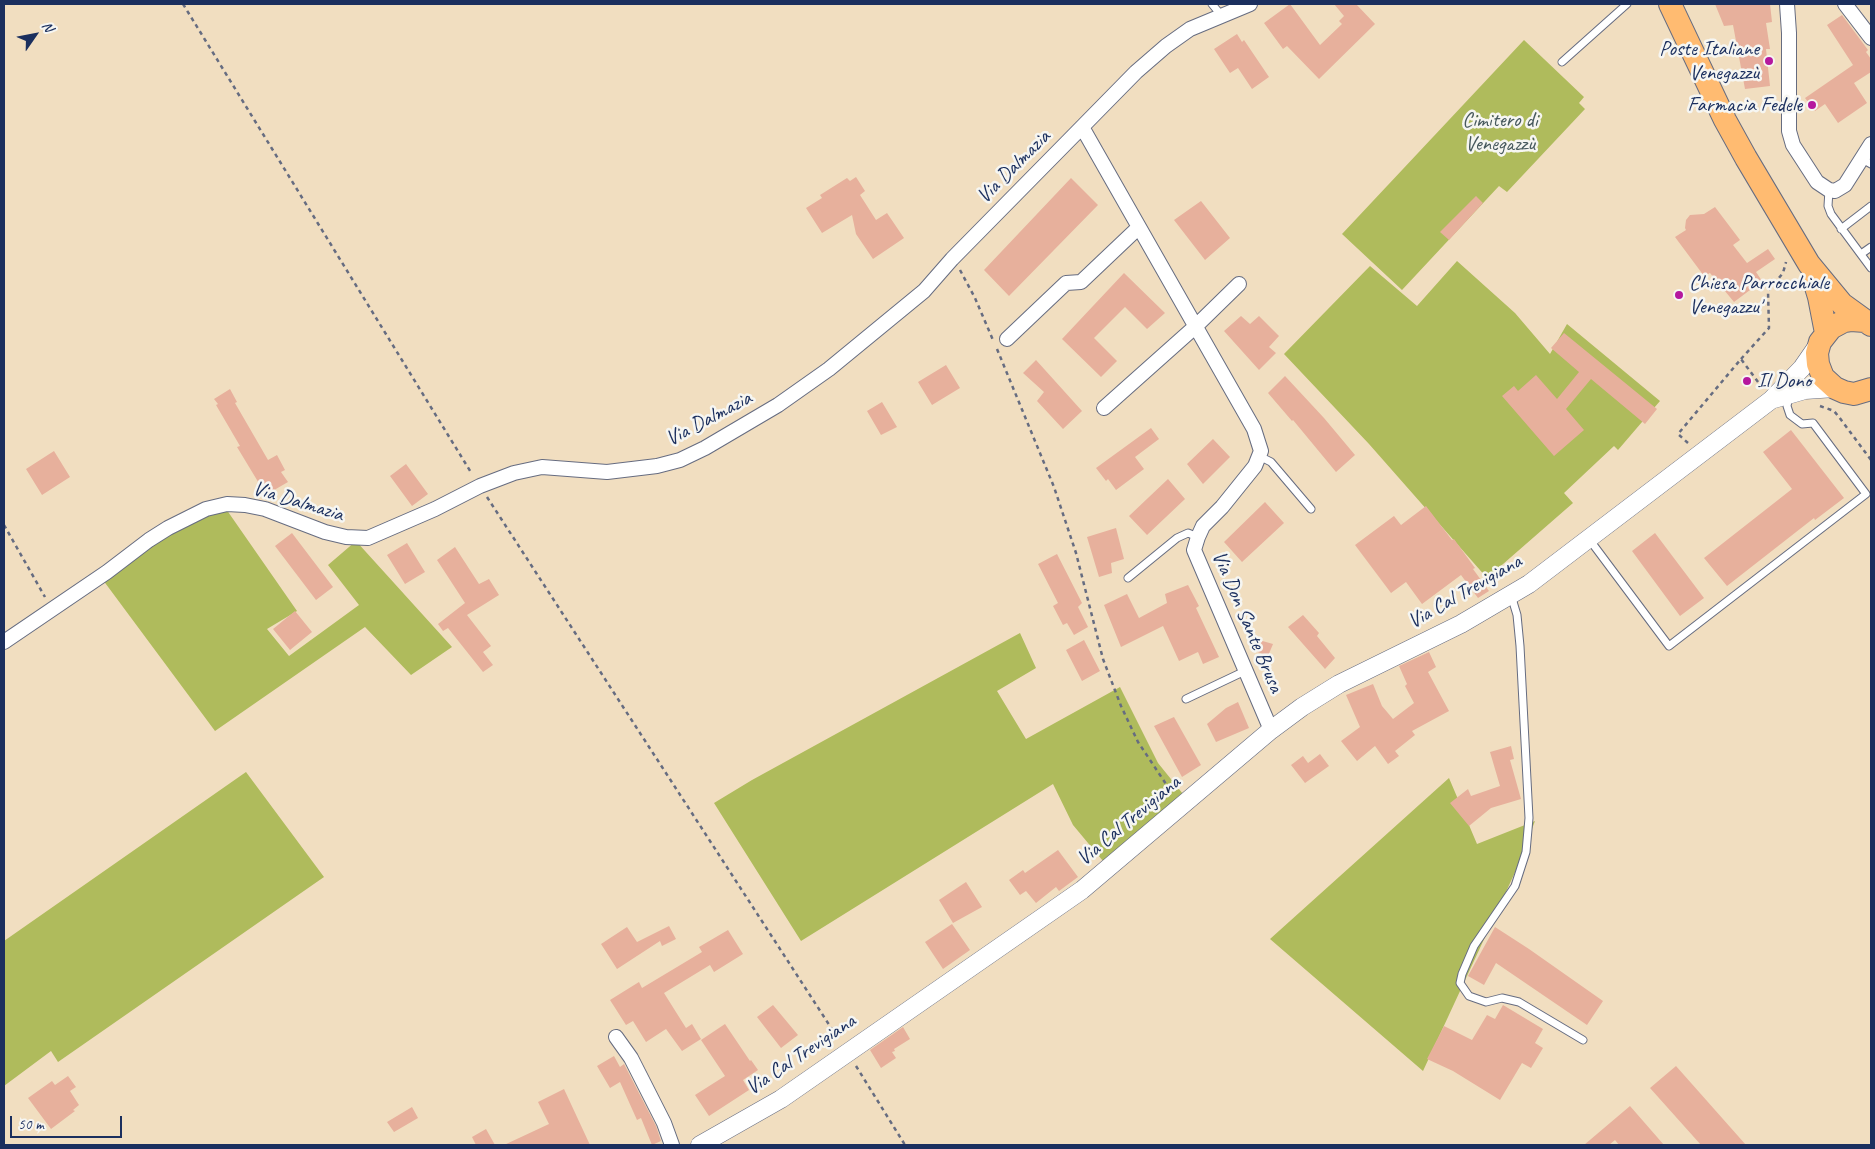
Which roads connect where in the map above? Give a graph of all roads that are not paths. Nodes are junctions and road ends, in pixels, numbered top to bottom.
1 (1250, 4) edge
2 (1627, 4) edge
3 (1670, 4) edge
4 (1787, 4) edge
5 (1846, 4) edge
6 (1217, 9) edge
7 (1871, 38) edge
8 (1562, 62) dead end
9 (1082, 127) junction
10 (1871, 144) edge
11 (1867, 162) edge
12 (1829, 190) junction
13 (1871, 206) edge
14 (1139, 227) junction
15 (1842, 229) junction
16 (1871, 247) edge
17 (1861, 254) junction
18 (1809, 264) junction
19 (1871, 268) edge
20 (1239, 284) dead end
21 (1868, 323) edge
22 (1196, 326) junction
23 (1822, 338) junction
24 (1007, 339) dead end
25 (1835, 388) junction
26 (1790, 394) junction
27 (1869, 395) edge
28 (1768, 396) junction
29 (1104, 408) dead end
30 (1259, 456) junction
31 (1311, 509) dead end
32 (1198, 536) junction
33 (1589, 538) junction
34 (1128, 578) dead end
35 (1511, 595) junction
36 (4, 642) edge
37 (1245, 671) junction
38 (1186, 699) dead end
39 (1271, 730) junction
40 (616, 1037) dead end
41 (1583, 1040) dead end
42 (672, 1145) edge
43 (700, 1145) edge

1 - 6 street, Via Dalmazia
2 - 8 lane
3 - 18 main road
4 - 12 street
5 - 7 street
6 - 9 street, Via Dalmazia
9 - 14 street
9 - 36 street, Via Dalmazia
10 - 11 street
11 - 12 street
12 - 15 lane
13 - 15 lane
14 - 22 street
14 - 24 street
15 - 17 lane
16 - 17 lane
17 - 19 lane
18 - 21 main road
18 - 23 main road
20 - 22 street
21 - 23 main road
22 - 29 street
22 - 30 street
23 - 25 main road
23 - 28 street, Via Cal Trevigiana
25 - 26 street, Via Cal Trevigiana
25 - 27 main road
26 - 28 street, Via Cal Trevigiana
26 - 33 lane
28 - 33 street, Via Cal Trevigiana
30 - 31 lane
30 - 32 street, Via Don Sante Brusa
32 - 34 lane
32 - 37 street, Via Don Sante Brusa
33 - 35 street, Via Cal Trevigiana
35 - 39 street, Via Cal Trevigiana
35 - 41 lane
37 - 38 lane
37 - 39 street, Via Don Sante Brusa
39 - 43 street, Via Cal Trevigiana
40 - 42 street

